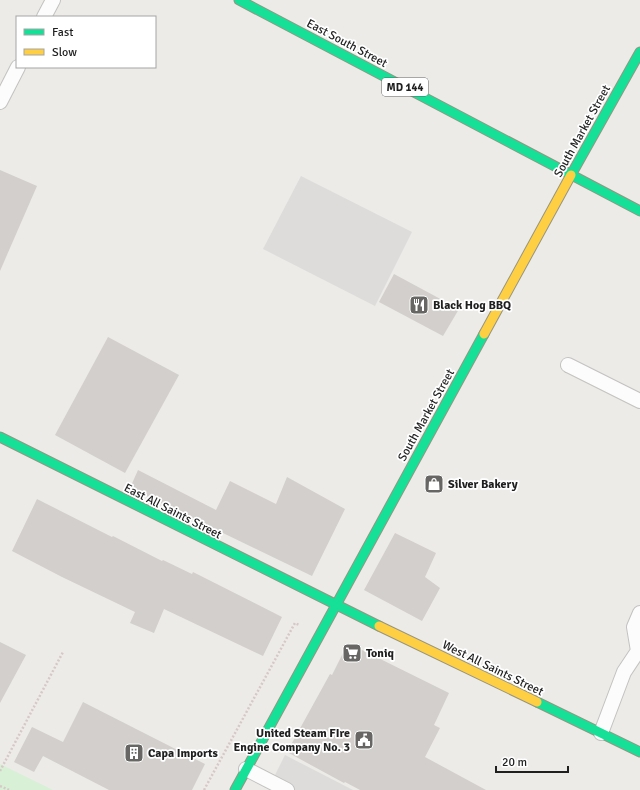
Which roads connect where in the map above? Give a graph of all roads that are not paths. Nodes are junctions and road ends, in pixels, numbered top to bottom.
1 (53, 0) edge
2 (239, 0) edge
3 (45, 16) edge
4 (640, 52) edge
5 (17, 68) edge
6 (0, 102) edge
7 (571, 175) junction
8 (640, 211) edge
9 (568, 365) dead end
10 (640, 401) edge
11 (0, 437) edge
12 (336, 605) junction
13 (640, 613) edge
14 (601, 733) junction
15 (640, 752) edge
16 (246, 769) junction
17 (235, 790) edge
18 (287, 790) edge

1 - 3 lane
2 - 7 main road, East South Street / MD 144
4 - 7 main road, South Market Street
5 - 6 lane
7 - 8 main road, MD 144
7 - 12 main road, South Market Street
9 - 10 lane
11 - 12 main road, East All Saints Street
12 - 14 main road, West All Saints Street
12 - 16 main road, South Market Street
13 - 14 lane
14 - 15 main road, West All Saints Street
16 - 17 main road, South Market Street
16 - 18 lane

